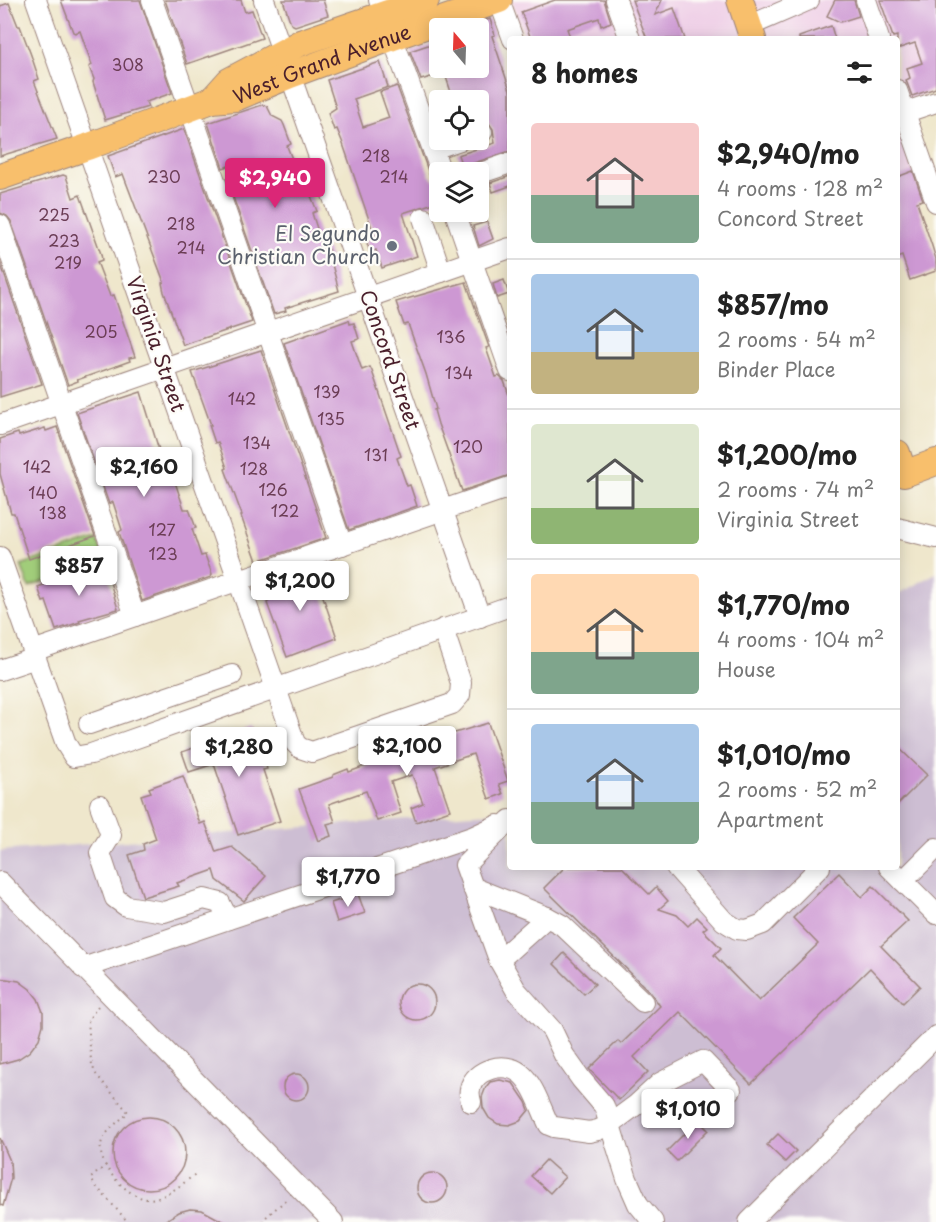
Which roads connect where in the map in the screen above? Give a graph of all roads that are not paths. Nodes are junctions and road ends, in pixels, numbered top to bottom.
1 (36, 0) edge
2 (152, 0) edge
3 (264, 0) edge
4 (426, 0) edge
5 (499, 0) edge
6 (616, 0) edge
7 (740, 0) edge
8 (866, 0) edge
9 (789, 4) edge
10 (386, 17) edge
11 (751, 32) edge
12 (512, 36) edge
13 (629, 36) edge
14 (878, 36) edge
15 (286, 63) junction
16 (936, 102) edge
17 (201, 104) junction
18 (901, 114) edge
19 (429, 138) edge
20 (87, 147) junction
21 (507, 164) edge
22 (489, 170) edge
23 (0, 177) edge
24 (936, 202) edge
25 (423, 218) dead end
26 (458, 222) edge
27 (0, 225) edge
28 (507, 249) edge
29 (472, 261) junction
30 (441, 272) junction
31 (369, 297) junction
32 (267, 333) junction
33 (507, 362) edge
34 (165, 368) junction
35 (62, 404) junction
36 (0, 425) edge
37 (936, 462) edge
38 (900, 468) edge
39 (507, 488) edge
40 (442, 510) junction
41 (900, 529) edge
42 (936, 538) edge
43 (342, 545) junction
44 (0, 557) edge
45 (238, 580) junction
46 (507, 607) edge
47 (135, 616) junction
48 (480, 617) junction
49 (443, 629) junction
50 (34, 655) junction
51 (0, 670) edge
52 (232, 675) dead end
53 (276, 688) junction
54 (89, 724) dead end
55 (100, 805) dead end
56 (507, 820) edge
57 (507, 822) edge
58 (936, 848) edge
59 (679, 870) edge
60 (817, 870) edge
61 (896, 874) edge
62 (0, 882) edge
63 (472, 887) junction
64 (936, 914) edge
65 (547, 917) junction
66 (228, 919) junction
67 (499, 960) junction
68 (83, 969) junction
69 (643, 1002) dead end
70 (936, 1036) edge
71 (731, 1090) dead end
72 (471, 1102) dead end
73 (609, 1125) junction
74 (333, 1222) edge
75 (653, 1222) edge
76 (749, 1222) edge

1 - 20 street, Virginia Street
2 - 17 street
3 - 15 street, Concord Street
4 - 10 main road, West Grand Avenue
5 - 10 main road, West Grand Avenue
5 - 12 street
6 - 13 street
7 - 11 main road
8 - 14 street
9 - 11 street
10 - 15 main road, West Grand Avenue
10 - 19 street
15 - 17 main road, West Grand Avenue
15 - 31 street, Concord Street
16 - 18 street
17 - 20 main road, West Grand Avenue
17 - 32 street
18 - 24 street
20 - 23 main road, West Grand Avenue
20 - 34 street, Virginia Street
21 - 22 street
25 - 30 street
26 - 29 street
27 - 35 street
28 - 29 street
29 - 30 street
29 - 33 street
30 - 31 street
31 - 32 street
31 - 40 street, Concord Street
32 - 34 street
32 - 43 street
34 - 35 street
34 - 45 street, Virginia Street
35 - 36 street
35 - 47 street
37 - 38 main road
39 - 40 street
40 - 43 street
40 - 48 street, Concord Street
41 - 42 street
43 - 45 street
44 - 50 street
45 - 47 street
45 - 53 street, Virginia Street
46 - 48 street
47 - 50 street
48 - 49 street
49 - 53 street
49 - 53 street, Virginia Street
50 - 51 street
50 - 53 street
52 - 54 street
55 - 66 street
56 - 66 street
57 - 63 street
58 - 61 street
59 - 60 street
61 - 64 street
62 - 68 street
63 - 65 street
63 - 67 street
65 - 67 street
65 - 69 street
66 - 68 street
67 - 73 street
68 - 74 street
70 - 76 street
71 - 73 street
72 - 73 street
73 - 75 street

